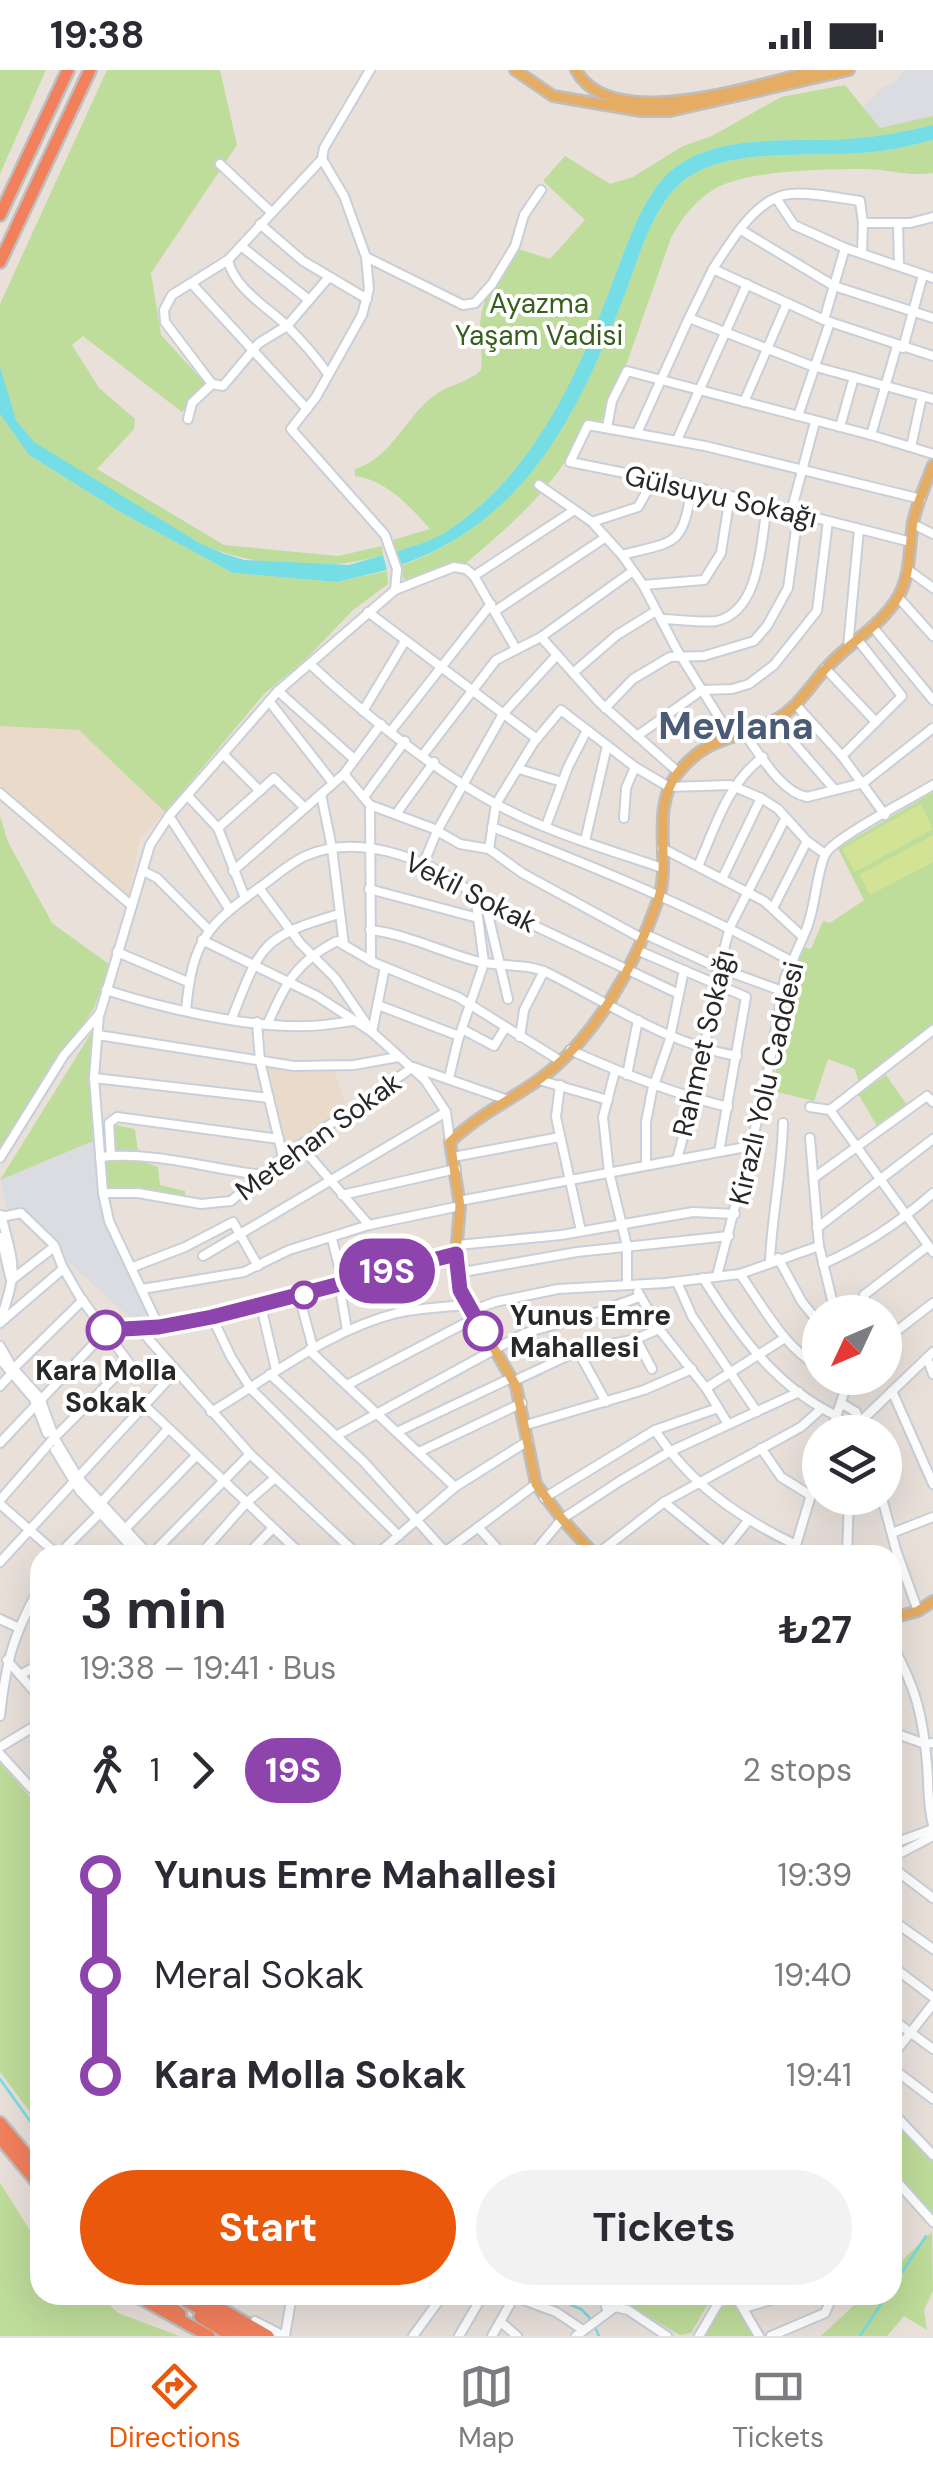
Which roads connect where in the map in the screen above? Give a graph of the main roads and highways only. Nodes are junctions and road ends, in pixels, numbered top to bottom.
1 (67, 70) edge
2 (92, 70) edge
3 (515, 70) edge
4 (576, 70) edge
5 (818, 70) edge
6 (849, 70) edge
7 (539, 72) dead end
8 (540, 84) junction
9 (564, 96) junction
10 (0, 215) edge
11 (0, 262) edge
12 (933, 465) edge
13 (587, 1545) edge
14 (933, 1602) edge
15 (902, 1615) edge
16 (0, 2123) edge
17 (0, 2138) edge
18 (30, 2159) edge
19 (30, 2174) edge
20 (153, 2305) edge
21 (171, 2305) edge
22 (177, 2305) edge
23 (193, 2305) edge
24 (214, 2305) edge
25 (206, 2334) edge
26 (232, 2336) edge
27 (251, 2336) edge
28 (268, 2336) edge

1 - 10 highway
2 - 11 highway
3 - 8 main road
4 - 5 main road
4 - 9 main road
6 - 9 main road
7 - 8 main road
8 - 9 main road
12 - 13 main road
14 - 15 main road
16 - 18 highway
17 - 19 highway
20 - 25 highway
21 - 25 highway
22 - 26 highway
23 - 27 highway
24 - 28 highway

